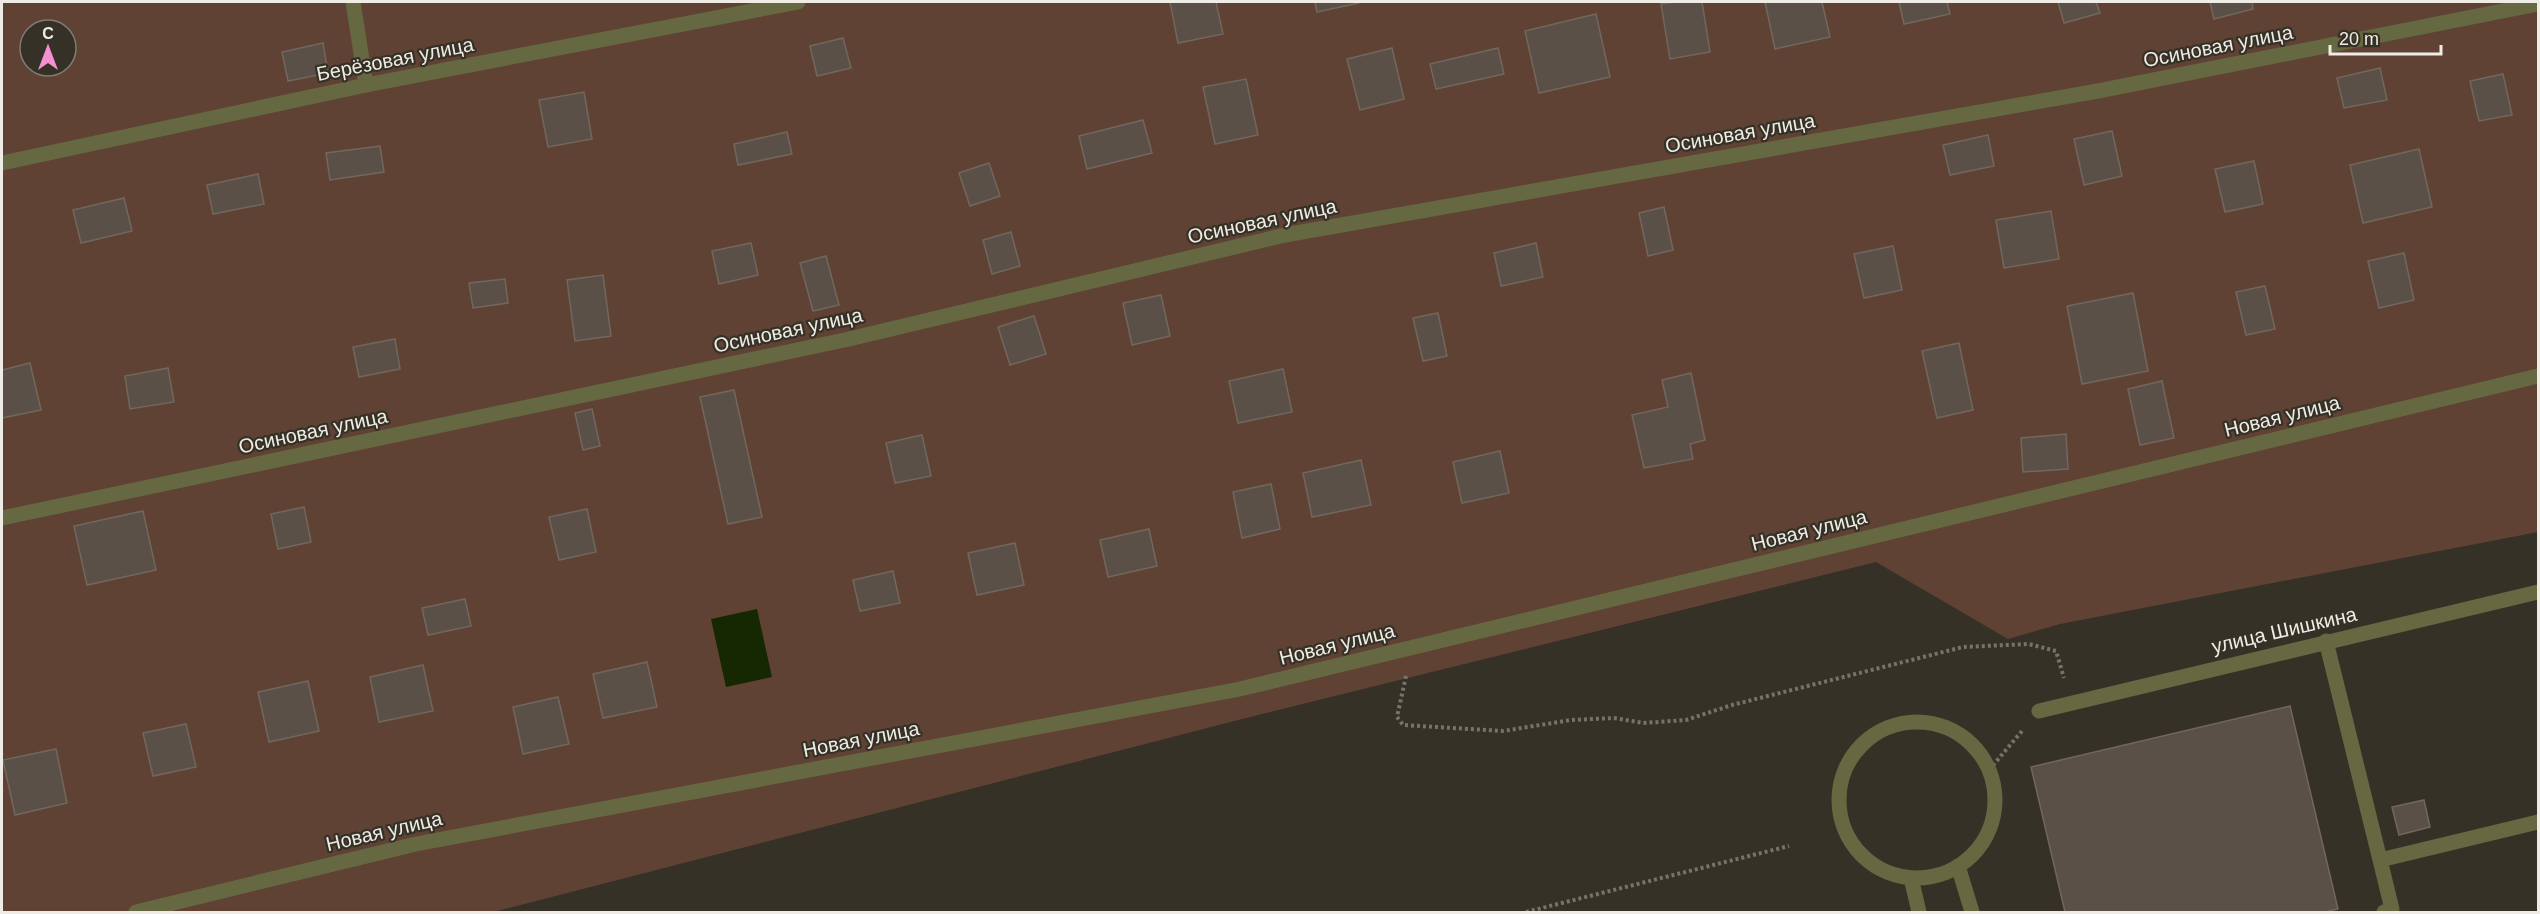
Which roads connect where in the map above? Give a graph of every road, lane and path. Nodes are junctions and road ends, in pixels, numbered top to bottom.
1 (353, 2) edge
2 (798, 2) edge
3 (2538, 4) edge
4 (366, 85) junction
5 (2, 163) edge
6 (2538, 376) edge
7 (2, 518) edge
8 (2538, 592) edge
9 (2326, 641) junction
10 (1403, 689) dead end
11 (2070, 703) junction
12 (2039, 711) joint
13 (1989, 770) junction
14 (2538, 822) edge
15 (1789, 846) dead end
16 (2380, 860) junction
17 (1958, 866) junction
18 (1911, 878) junction
19 (136, 912) edge
20 (1526, 912) edge
21 (1919, 912) edge
22 (1972, 912) edge
23 (2384, 912) edge

1 - 4 street
2 - 4 street, Берёзовая улица
3 - 7 street, Осиновая улица
4 - 5 street, Берёзовая улица
6 - 19 street, Новая улица
8 - 9 street, улица Шишкина
9 - 11 street, улица Шишкина
9 - 16 street
10 - 11 path
11 - 12 street, улица Шишкина
12 - 13 path
13 - 17 street
13 - 18 street
14 - 16 street
15 - 20 path
16 - 23 street
17 - 18 street
17 - 22 street
18 - 21 street

